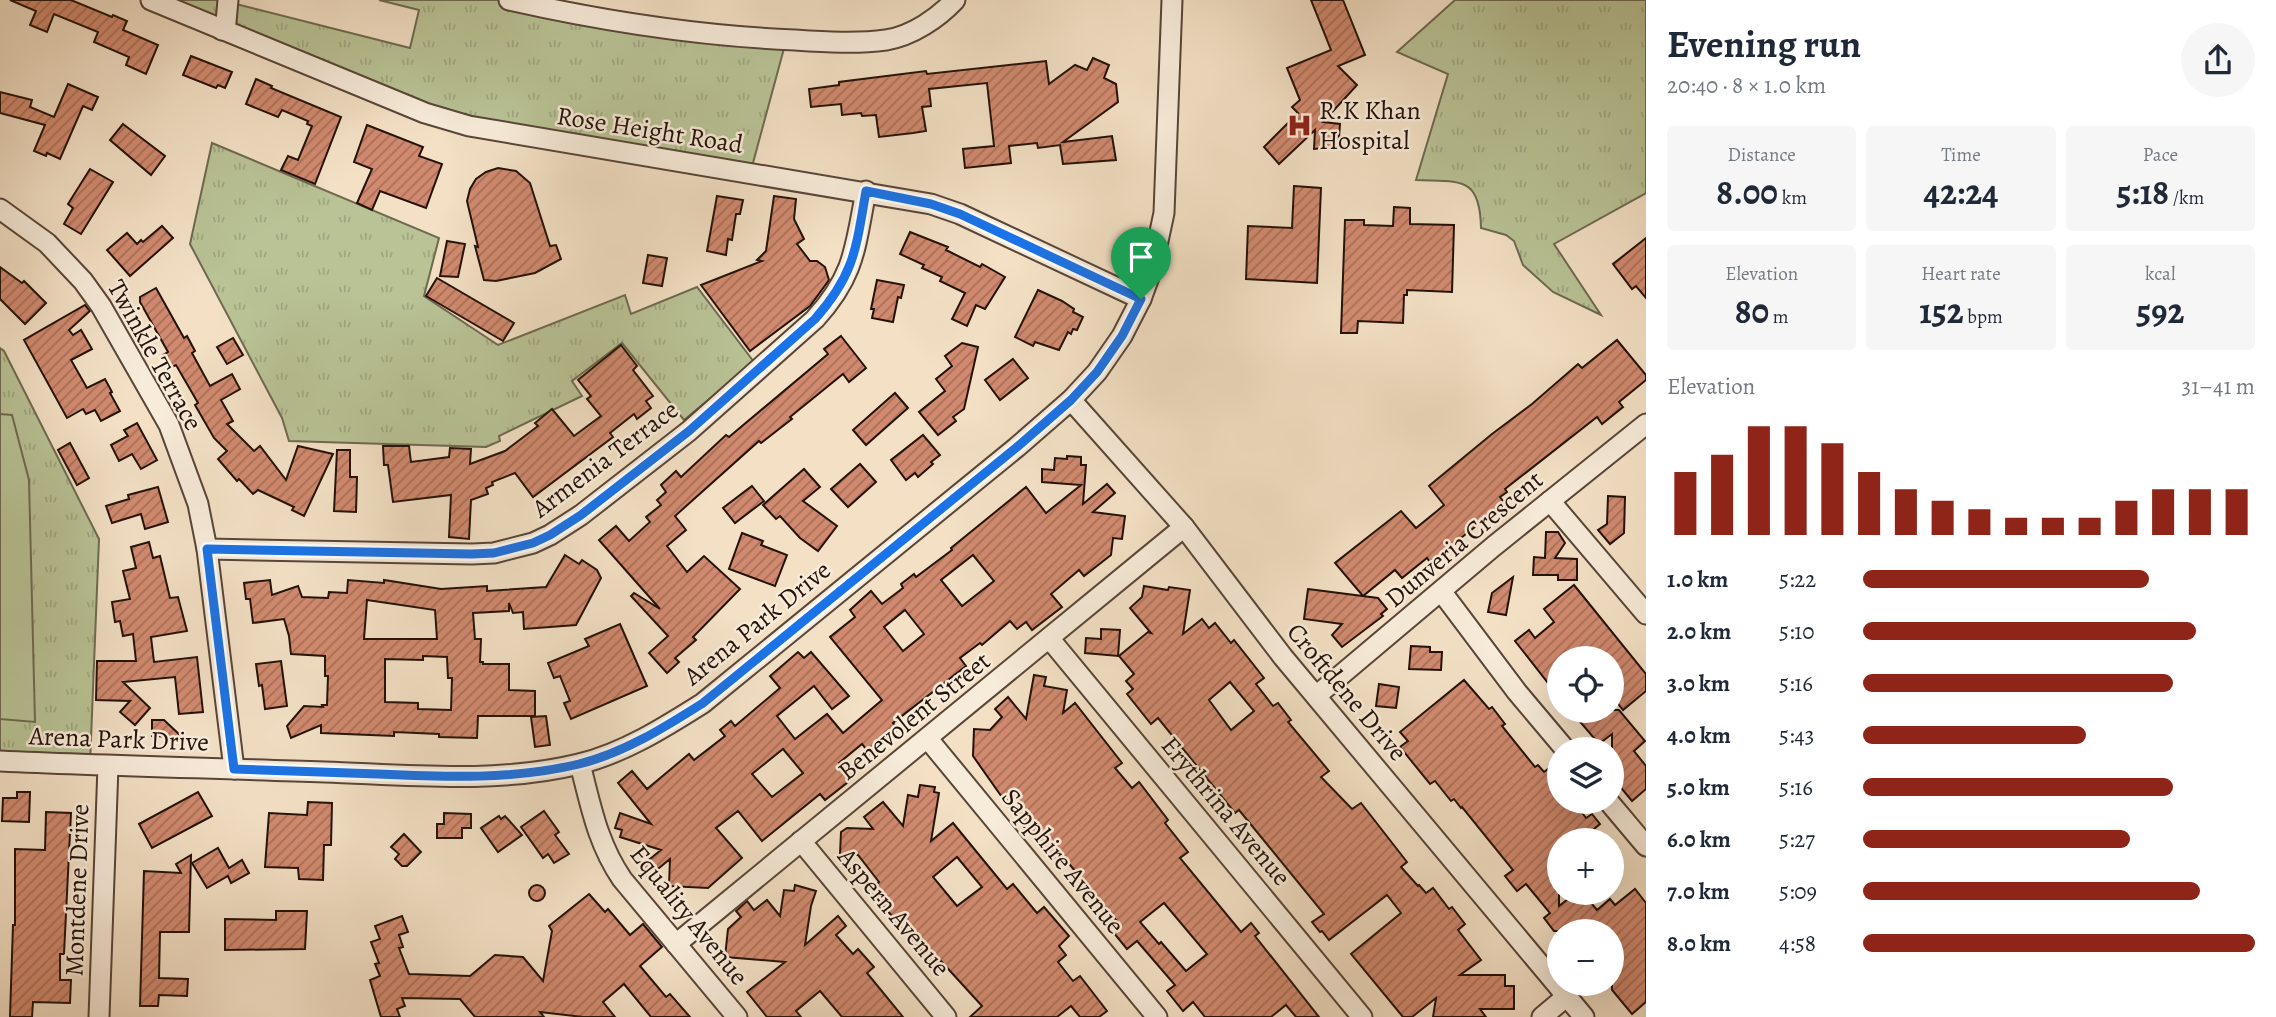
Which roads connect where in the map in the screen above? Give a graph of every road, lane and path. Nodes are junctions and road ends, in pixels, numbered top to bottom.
1 (151, 0) edge
2 (228, 0) edge
3 (509, 0) edge
4 (955, 0) edge
5 (1172, 0) edge
6 (222, 30) junction
7 (866, 191) junction
8 (0, 209) edge
9 (1141, 299) junction
10 (1071, 400) junction
11 (1646, 424) edge
12 (1550, 501) junction
13 (1184, 527) junction
14 (207, 549) junction
15 (1441, 592) junction
16 (1645, 612) edge
17 (1049, 638) junction
18 (1316, 696) junction
19 (1555, 737) edge
20 (928, 738) junction
21 (0, 761) edge
22 (580, 764) junction
23 (108, 766) junction
24 (234, 769) junction
25 (1619, 814) edge
26 (801, 841) junction
27 (1646, 846) edge
28 (677, 944) junction
29 (1547, 972) edge
30 (1567, 996) joint
31 (99, 1017) edge
32 (737, 1017) edge
33 (946, 1017) edge
34 (1157, 1017) edge
35 (1362, 1017) edge
36 (1542, 1017) edge
37 (1584, 1017) edge

1 - 6 street, Rose Height Road
2 - 6 street
3 - 4 street
5 - 9 street, Arena Park Drive
6 - 7 street, Rose Height Road
7 - 9 street, Rose Height Road
7 - 14 street, Armenia Terrace
8 - 14 street, Twinkle Terrace
9 - 10 street, Arena Park Drive
10 - 13 street, Croftdene Drive
10 - 22 street, Arena Park Drive
11 - 12 street, Dunveria Crescent
12 - 15 street, Dunveria Crescent
12 - 16 street
13 - 17 street, Benevolent Street
13 - 18 street, Croftdene Drive
14 - 24 street, Twinkle Terrace
15 - 18 street, Dunveria Crescent
15 - 19 street
17 - 20 street, Benevolent Street
17 - 35 street, Erythrina Avenue
18 - 29 street, Croftdene Drive
20 - 26 street, Benevolent Street
20 - 34 street, Sapphire Avenue
21 - 23 street, Arena Park Drive
22 - 24 street, Arena Park Drive
22 - 28 street, Equality Avenue
23 - 24 street, Arena Park Drive
23 - 31 street, Montdene Drive
25 - 27 street
26 - 28 street, Benevolent Street
26 - 33 street, Aspern Avenue
28 - 32 street, Equality Avenue
30 - 36 street
30 - 37 street, Croftdene Drive

